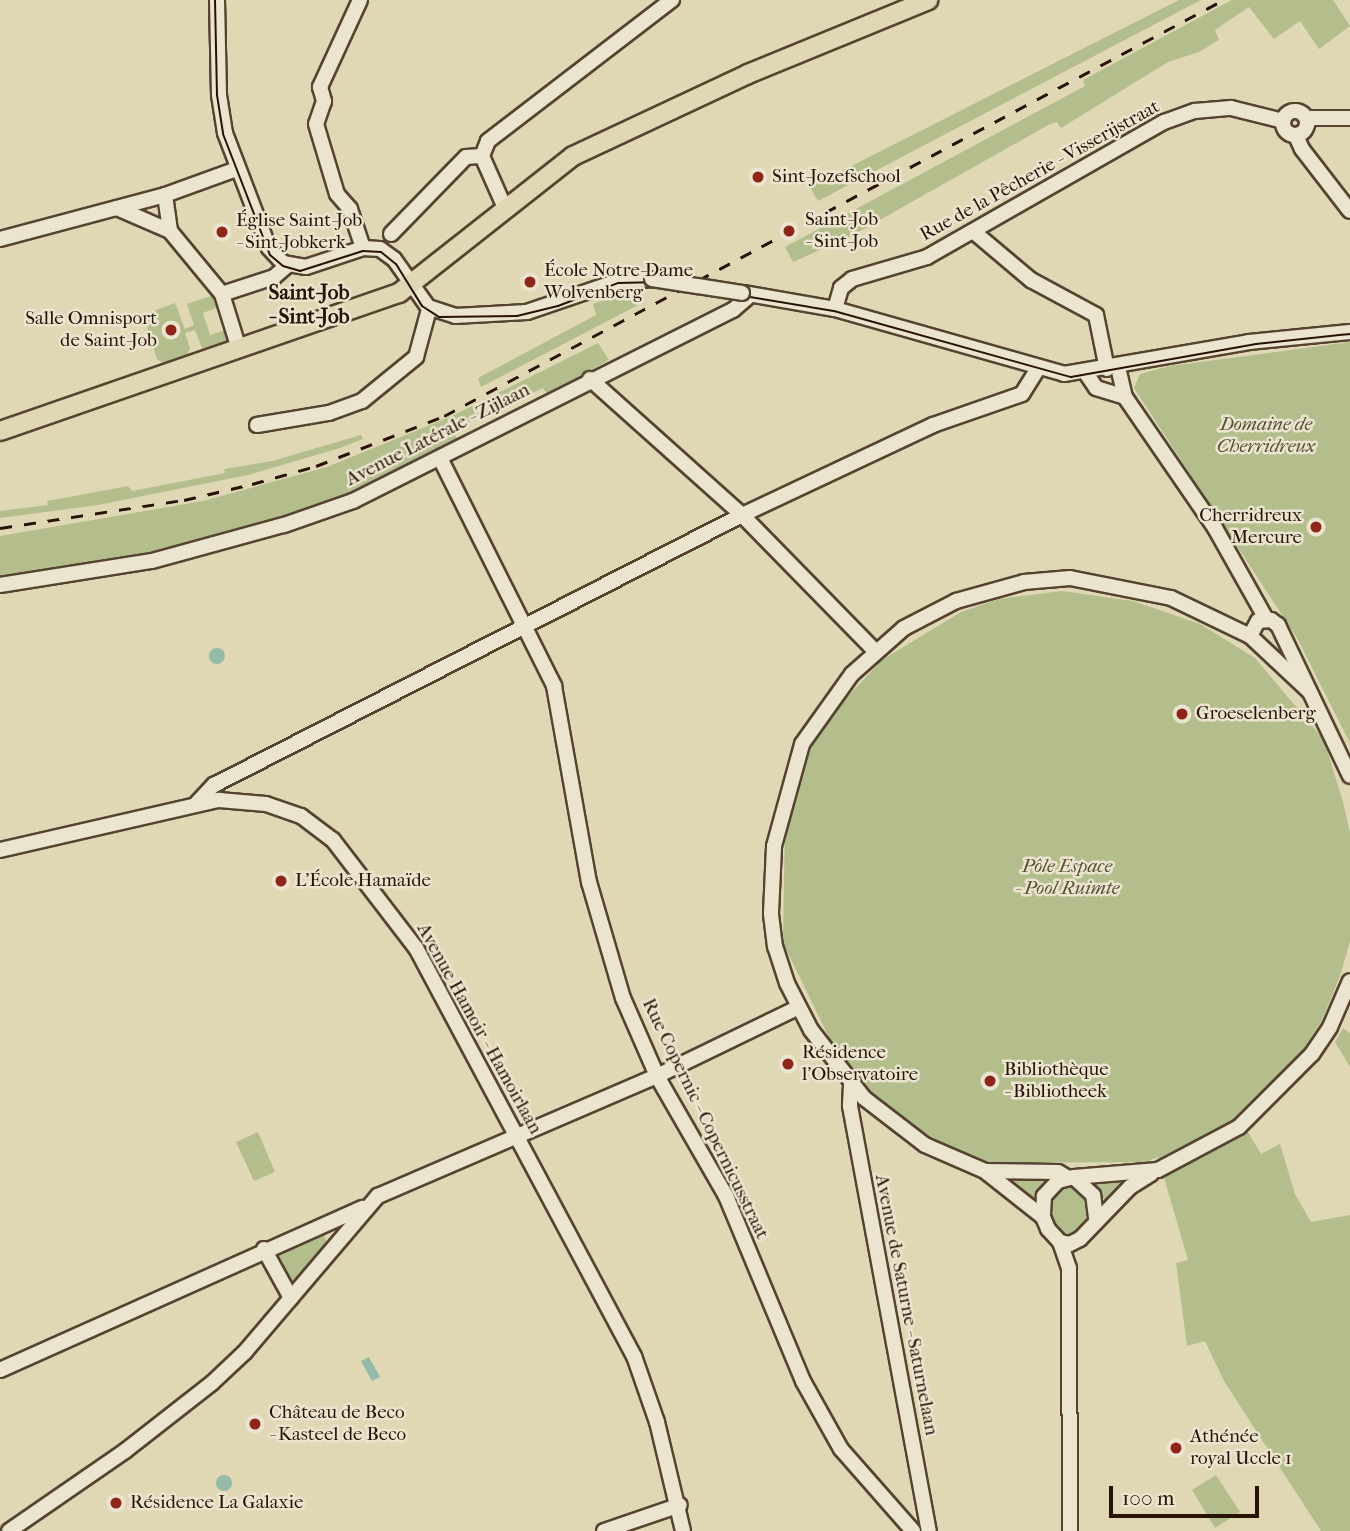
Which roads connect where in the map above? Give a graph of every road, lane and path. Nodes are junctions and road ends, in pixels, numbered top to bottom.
1 (217, 0) edge
2 (360, 0) edge
3 (671, 0) edge
4 (928, 0) edge
5 (1350, 118) edge
6 (1283, 121) junction
7 (1308, 123) junction
8 (1296, 136) junction
9 (482, 156) junction
10 (237, 169) junction
11 (166, 195) junction
12 (117, 208) junction
13 (505, 208) junction
14 (1350, 211) edge
15 (170, 231) junction
16 (974, 232) junction
17 (391, 234) dead end
18 (0, 239) edge
19 (363, 248) junction
20 (288, 265) junction
21 (412, 286) junction
22 (222, 294) junction
23 (746, 294) junction
24 (429, 309) junction
25 (835, 309) junction
26 (1350, 332) edge
27 (239, 349) junction
28 (1038, 368) junction
29 (1112, 368) junction
30 (1086, 373) junction
31 (590, 379) junction
32 (1125, 397) junction
33 (257, 425) dead end
34 (0, 431) edge
35 (441, 460) junction
36 (742, 515) junction
37 (0, 585) edge
38 (1266, 619) junction
39 (526, 626) junction
40 (1280, 634) junction
41 (1251, 636) junction
42 (874, 650) junction
43 (1265, 650) junction
44 (1309, 691) junction
45 (1350, 776) edge
46 (197, 803) junction
47 (0, 850) edge
48 (1350, 981) edge
49 (797, 1008) junction
50 (657, 1076) junction
51 (851, 1085) junction
52 (515, 1135) junction
53 (1158, 1170) junction
54 (985, 1171) junction
55 (1070, 1177) junction
56 (366, 1206) junction
57 (1043, 1217) junction
58 (1096, 1218) junction
59 (331, 1233) junction
60 (1060, 1242) junction
61 (1076, 1242) junction
62 (264, 1249) junction
63 (1069, 1268) junction
64 (291, 1298) junction
65 (0, 1370) edge
66 (680, 1505) junction
67 (9, 1531) edge
68 (604, 1531) edge
69 (683, 1531) edge
70 (913, 1531) edge
71 (929, 1531) edge
72 (1070, 1531) edge

1 - 10 street
2 - 19 street
3 - 9 street
4 - 13 main road
5 - 7 street, Rue de la Pêcherie - Visserijstraat
6 - 7 street, Rue de la Pêcherie - Visserijstraat
6 - 8 street
6 - 16 street, Rue de la Pêcherie - Visserijstraat
7 - 8 street
8 - 14 street
9 - 13 street
9 - 17 street
10 - 11 street
10 - 20 street
11 - 12 street
11 - 15 street
12 - 15 street
12 - 18 street
13 - 21 main road
15 - 22 street
16 - 25 street, Rue de la Pêcherie - Visserijstraat
16 - 29 street
19 - 20 street
19 - 21 street
20 - 22 street
21 - 24 street
21 - 27 main road
22 - 27 street
23 - 24 street, bridge
23 - 25 street
23 - 31 street, Avenue Latérale - Zijlaan
24 - 33 street
25 - 28 street
26 - 29 street
27 - 34 main road
28 - 30 street
28 - 36 street
29 - 30 street
29 - 32 street
30 - 32 street
31 - 35 street, Avenue Latérale - Zijlaan
31 - 36 street
32 - 38 street
35 - 37 street, Avenue Latérale - Zijlaan
35 - 39 street, Rue Copernic - Copernicusstraat
36 - 39 street
36 - 42 street
38 - 40 street
38 - 41 street
39 - 46 street
39 - 50 street, Rue Copernic - Copernicusstraat
40 - 43 street
40 - 44 street
41 - 42 street
41 - 43 street
42 - 49 street
43 - 44 street
44 - 45 street
46 - 47 street, Avenue Hamoir - Hamoirlaan
46 - 52 street, Avenue Hamoir - Hamoirlaan
48 - 53 street
49 - 50 street
49 - 51 street
50 - 52 street
50 - 70 street, Rue Copernic - Copernicusstraat
51 - 54 street
51 - 71 street, Avenue de Saturne - Saturnelaan
52 - 56 street
52 - 66 street, Avenue Hamoir - Hamoirlaan
53 - 55 street
53 - 58 street
54 - 55 street
54 - 57 street
55 - 57 street
55 - 58 street
56 - 59 street
56 - 59 street
57 - 60 street
58 - 61 street
59 - 62 street
59 - 64 street
60 - 61 street
60 - 63 street
61 - 63 street
62 - 64 street
62 - 65 street
63 - 72 street
64 - 67 street
66 - 68 street
66 - 69 street, Avenue Hamoir - Hamoirlaan

